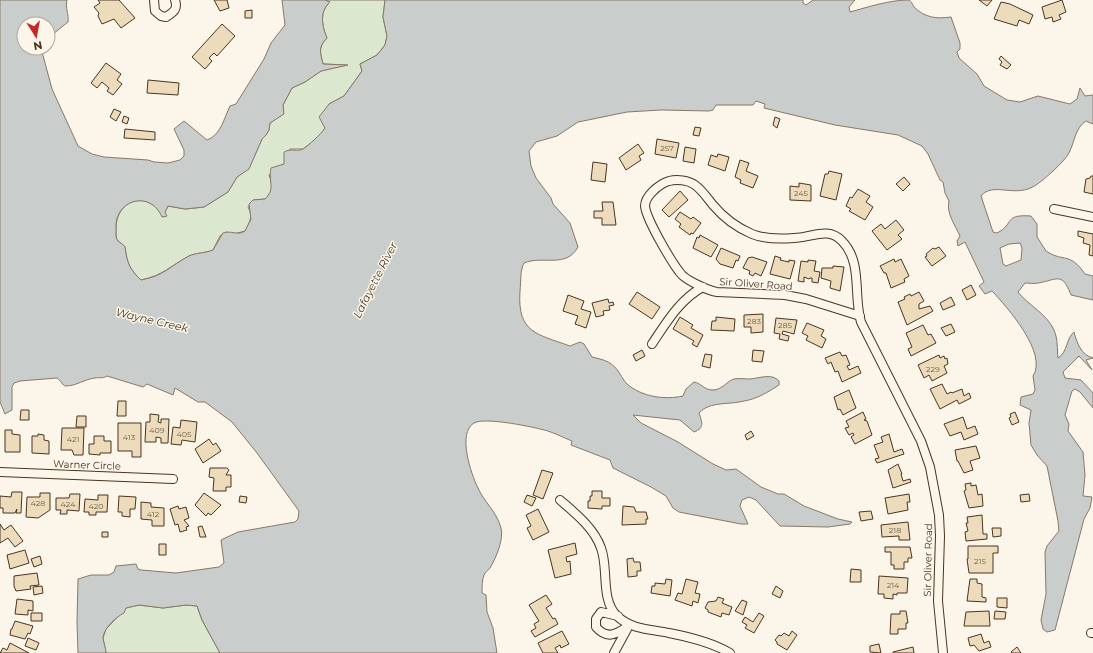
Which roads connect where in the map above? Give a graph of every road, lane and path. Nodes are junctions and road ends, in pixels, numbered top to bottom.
1 (154, 0) edge
2 (175, 0) edge
3 (1054, 208) dead end
4 (1093, 217) edge
5 (703, 288) junction
6 (860, 316) junction
7 (652, 344) dead end
8 (0, 472) edge
9 (172, 479) dead end
10 (560, 500) dead end
11 (618, 616) junction
12 (630, 625) junction
13 (614, 653) edge
14 (730, 653) edge
15 (943, 653) edge

1 - 2 street
3 - 4 street
5 - 6 street, Sir Oliver Road
5 - 6 street, Sir Oliver Road
5 - 7 street
6 - 15 street, Sir Oliver Road
8 - 9 street, Warner Circle
10 - 11 street
11 - 12 street
11 - 12 street
12 - 13 street
12 - 14 street

